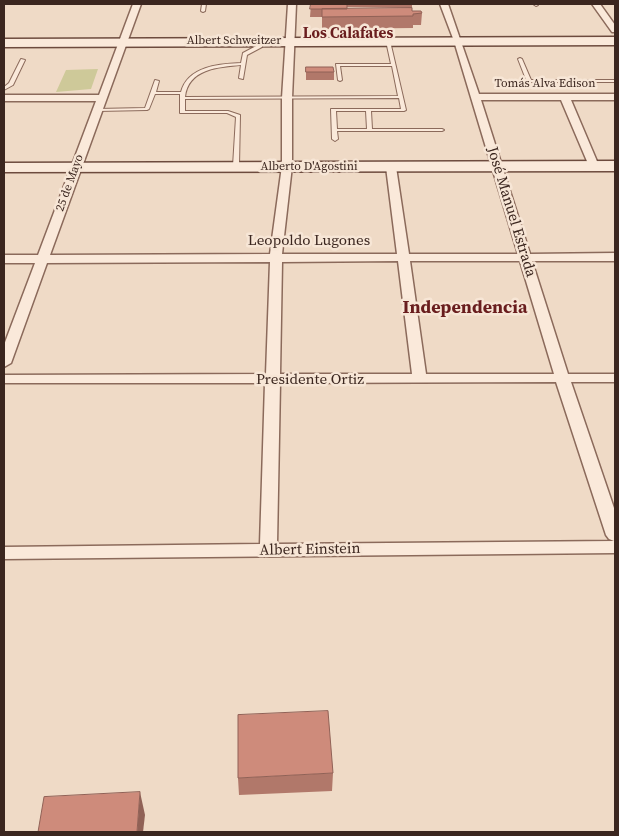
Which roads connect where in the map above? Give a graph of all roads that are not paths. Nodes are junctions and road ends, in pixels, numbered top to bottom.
1 (137, 4) edge
2 (204, 4) edge
3 (292, 4) edge
4 (444, 4) edge
5 (596, 4) edge
6 (203, 11) dead end
7 (615, 30) edge
8 (260, 41) junction
9 (290, 41) junction
10 (388, 41) junction
11 (458, 41) junction
12 (615, 41) edge
13 (122, 42) junction
14 (4, 43) edge
15 (520, 59) dead end
16 (23, 60) dead end
17 (242, 64) junction
18 (393, 65) junction
19 (241, 78) dead end
20 (340, 80) dead end
21 (157, 81) dead end
22 (615, 81) edge
23 (154, 93) junction
24 (4, 96) edge
25 (183, 96) junction
26 (476, 96) junction
27 (401, 97) junction
28 (565, 97) junction
29 (615, 97) edge
30 (101, 98) junction
31 (287, 98) junction
32 (97, 110) junction
33 (368, 110) junction
34 (335, 130) junction
35 (370, 130) junction
36 (442, 130) dead end
37 (335, 139) dead end
38 (76, 166) junction
39 (236, 166) junction
40 (287, 166) junction
41 (498, 166) junction
42 (594, 166) junction
43 (615, 166) edge
44 (391, 167) junction
45 (4, 168) edge
46 (615, 256) edge
47 (404, 257) junction
48 (524, 257) junction
49 (276, 258) junction
50 (4, 259) edge
51 (42, 259) junction
52 (4, 363) edge
53 (562, 378) junction
54 (615, 378) edge
55 (4, 379) edge
56 (272, 380) junction
57 (420, 380) junction
58 (615, 536) edge
59 (615, 547) edge
60 (268, 550) junction
61 (4, 553) edge

1 - 13 street, 25 de Mayo
2 - 6 lane
3 - 9 street
4 - 11 street, José Manuel Estrada
5 - 7 street
8 - 9 main road, Albert Schweitzer
8 - 13 main road, Albert Schweitzer
8 - 17 lane
9 - 10 main road, Albert Schweitzer
9 - 31 street
10 - 11 main road, Albert Schweitzer
10 - 18 lane
11 - 12 main road, Albert Schweitzer
11 - 26 street, José Manuel Estrada
13 - 14 main road, Albert Schweitzer
13 - 30 street, 25 de Mayo
15 - 22 lane
16 - 24 lane
17 - 19 lane
17 - 25 lane
18 - 20 lane
18 - 27 lane
21 - 23 lane
23 - 25 lane
23 - 32 lane
24 - 30 street
25 - 31 lane
25 - 39 lane
26 - 28 street, Tomás Alva Edison
26 - 41 street, José Manuel Estrada
27 - 31 lane
27 - 33 lane
28 - 29 street, Tomás Alva Edison
28 - 42 street
30 - 32 street, 25 de Mayo
31 - 40 street
32 - 38 street, 25 de Mayo
33 - 34 lane
33 - 35 lane
34 - 35 lane
34 - 37 lane
35 - 36 lane
38 - 39 main road, Alberto D'Agostini
38 - 45 main road, Alberto D'Agostini
38 - 51 street, 25 de Mayo
39 - 40 main road, Alberto D'Agostini
40 - 44 main road, Alberto D'Agostini
40 - 49 street
41 - 42 main road, Alberto D'Agostini
41 - 44 main road, Alberto D'Agostini
41 - 48 street, José Manuel Estrada
42 - 43 main road, Alberto D'Agostini
44 - 47 street
46 - 48 street, Leopoldo Lugones
47 - 48 street, Leopoldo Lugones
47 - 49 street, Leopoldo Lugones
47 - 57 street
48 - 53 street, José Manuel Estrada
49 - 51 street, Leopoldo Lugones
49 - 56 street
50 - 51 street, Leopoldo Lugones
51 - 52 street, 25 de Mayo
53 - 54 street, Presidente Ortiz
53 - 57 street, Presidente Ortiz
53 - 58 street, José Manuel Estrada
55 - 56 street, Presidente Ortiz
56 - 57 street, Presidente Ortiz
56 - 60 street
59 - 60 street, Albert Einstein
60 - 61 street, Albert Einstein

